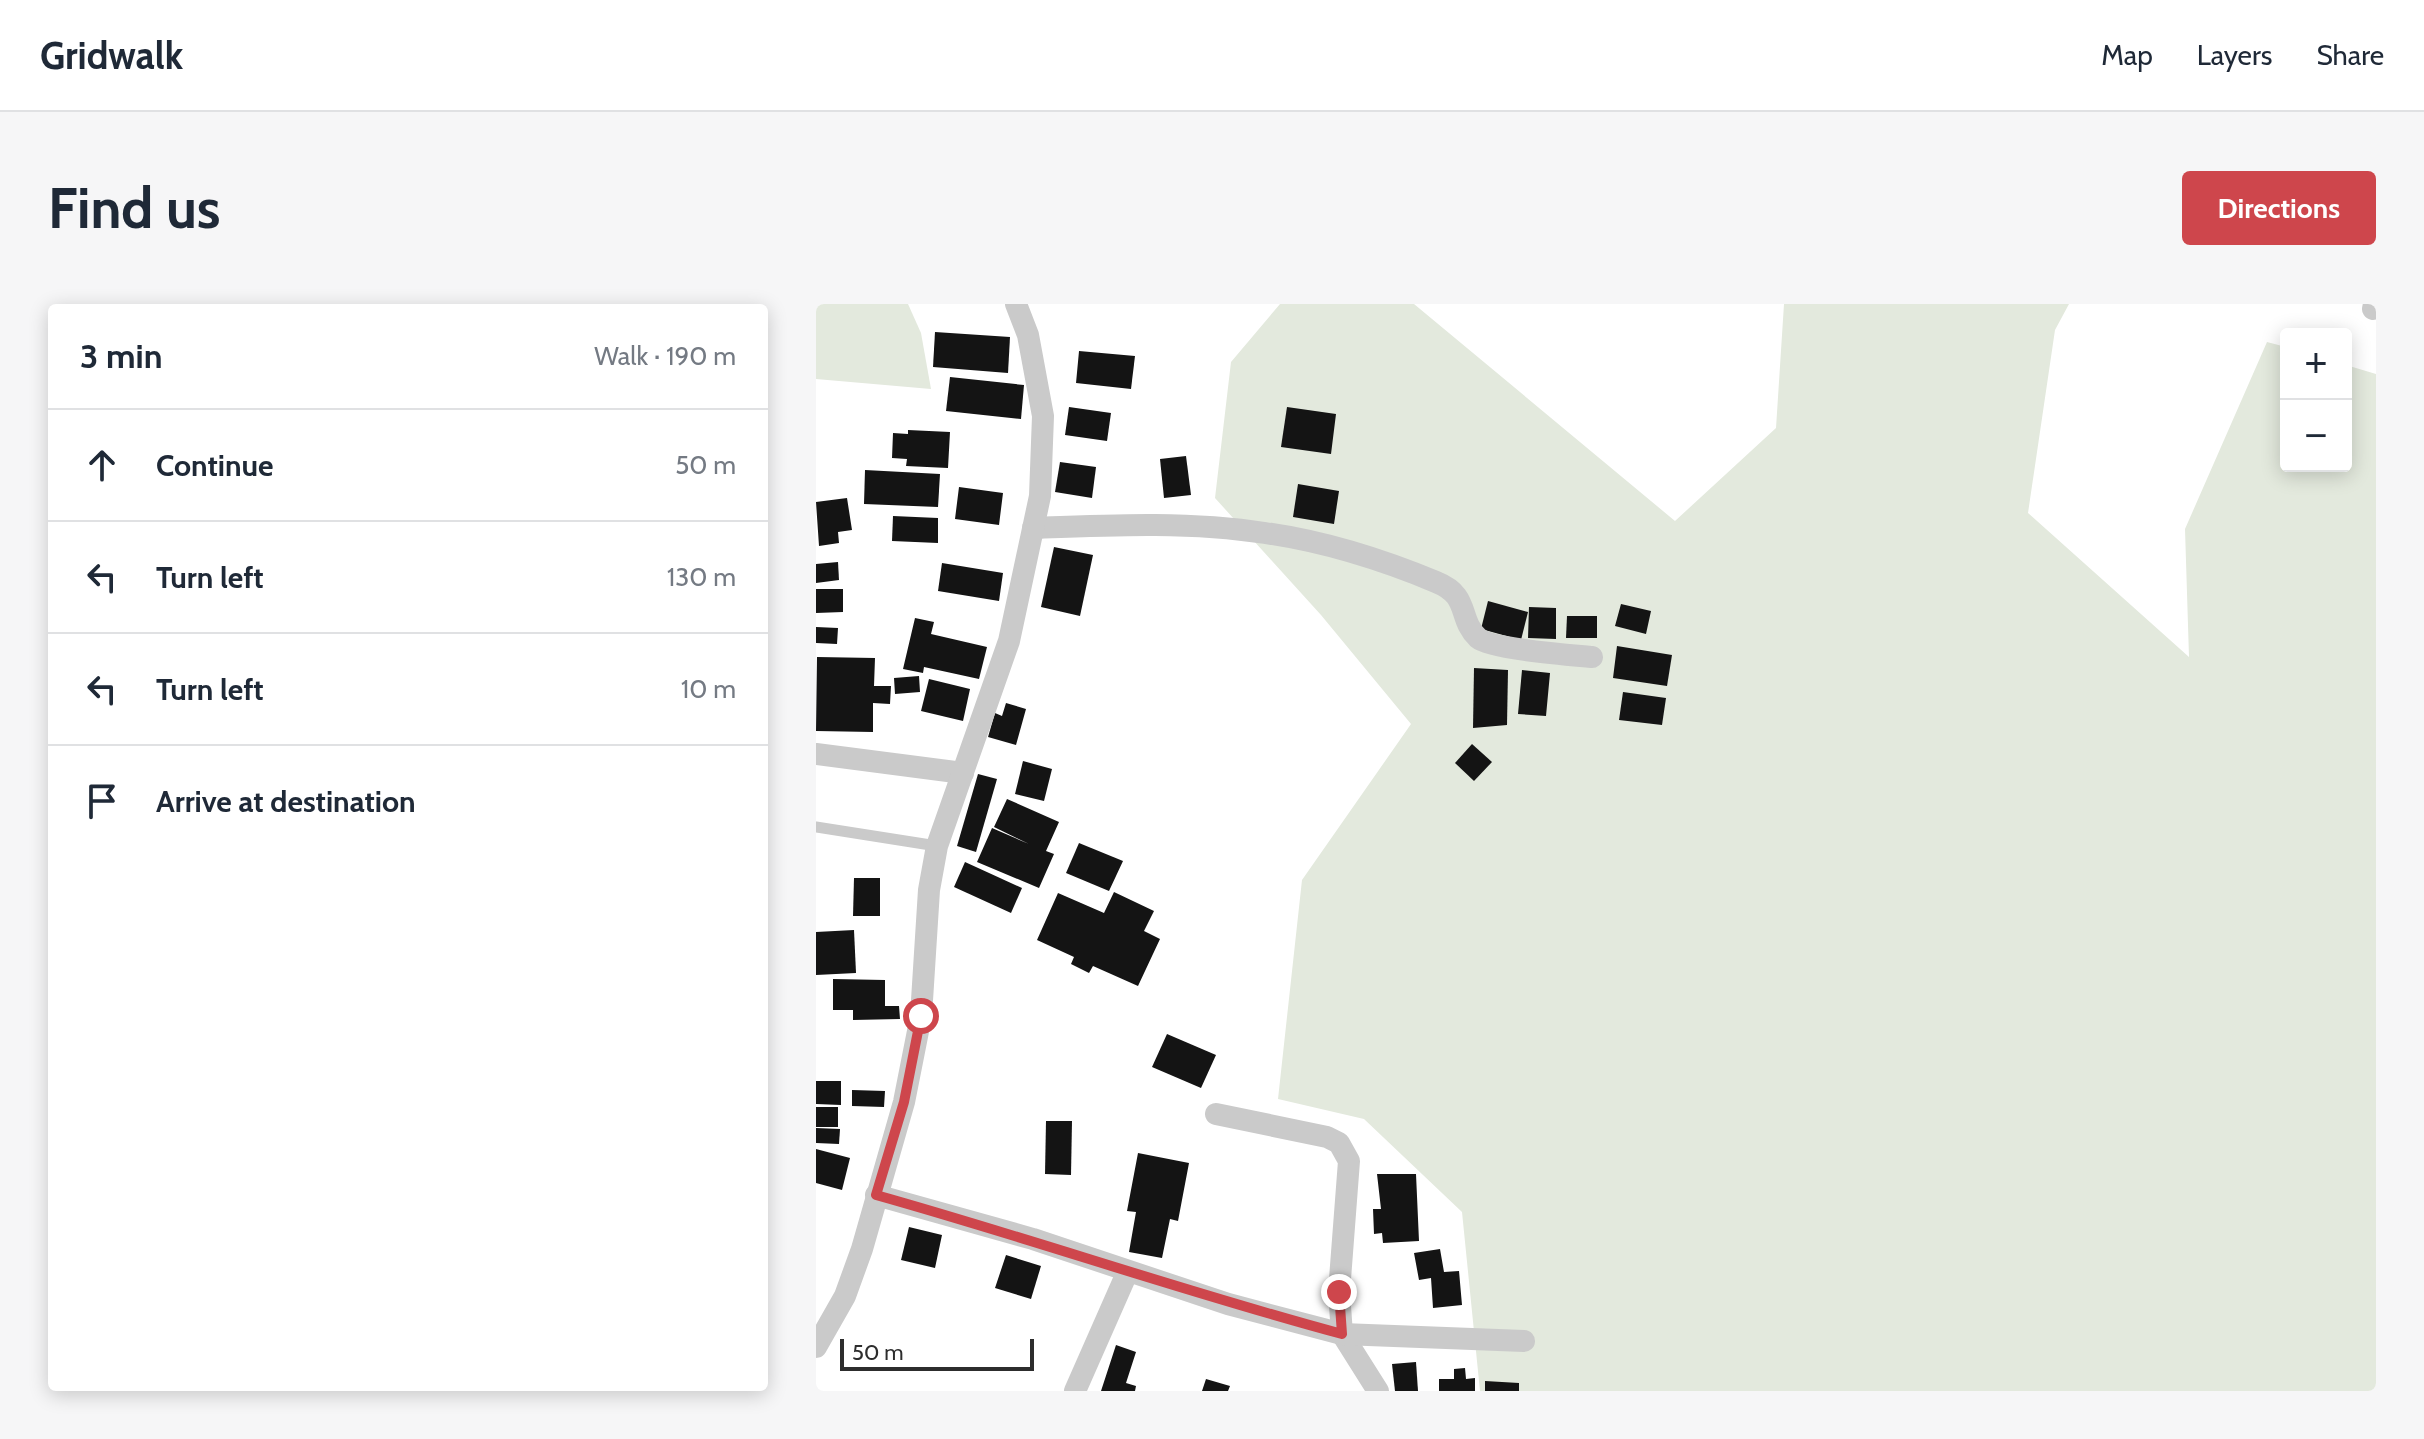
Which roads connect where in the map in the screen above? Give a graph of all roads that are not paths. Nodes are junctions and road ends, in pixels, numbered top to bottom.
1 (1016, 304) edge
2 (1033, 528) junction
3 (1592, 657) dead end
4 (816, 754) edge
5 (963, 773) junction
6 (816, 827) edge
7 (937, 846) junction
8 (1216, 1114) dead end
9 (876, 1195) junction
10 (1127, 1273) junction
11 (1342, 1334) junction
12 (1524, 1341) dead end
13 (816, 1347) edge
14 (1075, 1391) edge
15 (1378, 1391) edge

1 - 2 street
2 - 3 street
2 - 5 street
4 - 5 street
5 - 7 street
6 - 7 lane
7 - 9 street
8 - 11 street
9 - 10 street
9 - 13 street
10 - 11 street
10 - 14 street
11 - 12 street
11 - 15 street

